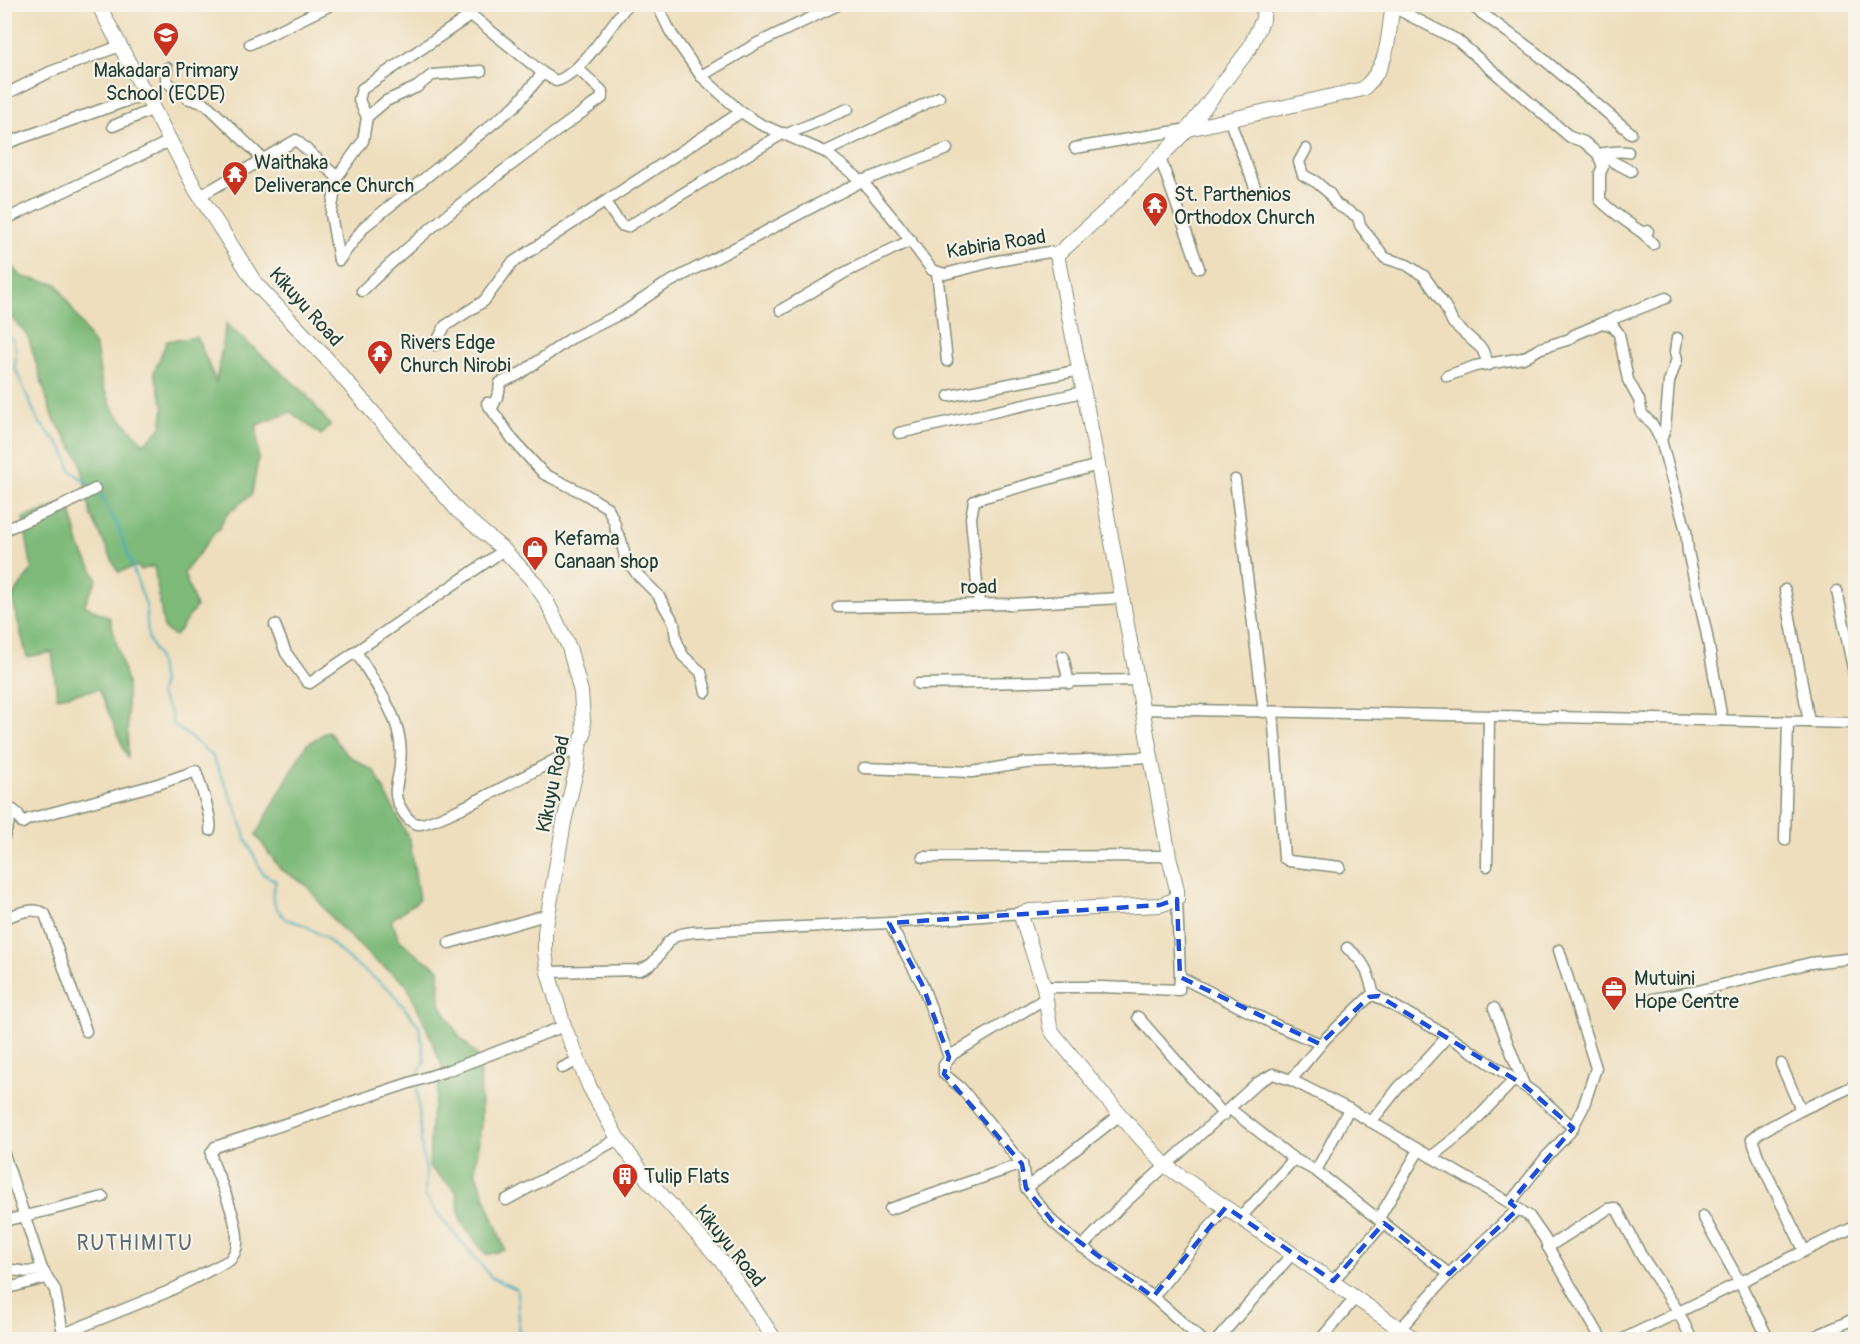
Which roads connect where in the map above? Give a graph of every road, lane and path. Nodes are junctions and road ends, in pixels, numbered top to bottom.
1 (98, 4) edge
2 (333, 4) edge
3 (453, 4) edge
4 (628, 4) edge
5 (657, 4) edge
6 (840, 4) edge
7 (1264, 4) edge
8 (1469, 4) edge
9 (1393, 6) edge
10 (471, 15) junction
11 (249, 44) dead end
12 (120, 46) junction
13 (167, 68) dead end
14 (577, 68) junction
15 (481, 71) dead end
16 (543, 74) junction
17 (701, 76) junction
18 (146, 94) junction
19 (4, 95) edge
20 (939, 97) dead end
21 (154, 109) junction
22 (848, 109) dead end
23 (741, 112) junction
24 (367, 117) junction
25 (1229, 119) junction
26 (113, 126) dead end
27 (1188, 129) junction
28 (1631, 133) dead end
29 (786, 134) junction
30 (170, 141) junction
31 (4, 144) edge
32 (1075, 148) dead end
33 (947, 149) dead end
34 (1306, 149) dead end
35 (825, 152) junction
36 (1628, 152) dead end
37 (1598, 154) junction
38 (1160, 158) junction
39 (263, 159) junction
40 (1631, 171) dead end
41 (337, 177) junction
42 (862, 181) junction
43 (1257, 190) dead end
44 (200, 196) junction
45 (605, 202) junction
46 (4, 220) edge
47 (911, 240) junction
48 (1653, 244) dead end
49 (1057, 255) junction
50 (1199, 268) dead end
51 (937, 272) junction
52 (362, 291) dead end
53 (1666, 298) dead end
54 (781, 310) dead end
55 (1602, 324) junction
56 (1677, 338) dead end
57 (435, 345) dead end
58 (947, 362) dead end
59 (1489, 365) junction
60 (1080, 370) junction
61 (1446, 376) dead end
62 (1083, 392) junction
63 (949, 396) dead end
64 (899, 434) dead end
65 (1661, 440) junction
66 (1098, 465) junction
67 (1235, 480) dead end
68 (95, 489) dead end
69 (4, 530) edge
70 (504, 550) junction
71 (1785, 590) dead end
72 (1837, 591) dead end
73 (1121, 598) junction
74 (979, 605) junction
75 (838, 607) dead end
76 (276, 625) dead end
77 (356, 651) junction
78 (1063, 656) dead end
79 (1137, 680) junction
80 (1069, 683) junction
81 (1856, 683) edge
82 (918, 684) dead end
83 (706, 692) dead end
84 (1142, 709) junction
85 (1269, 712) junction
86 (1489, 716) junction
87 (1722, 720) junction
88 (1788, 722) junction
89 (1809, 722) junction
90 (1856, 723) edge
91 (579, 747) junction
92 (1152, 757) junction
93 (864, 768) dead end
94 (210, 830) dead end
95 (4, 837) edge
96 (1785, 840) dead end
97 (1169, 856) junction
98 (923, 857) dead end
99 (1486, 866) dead end
100 (1340, 867) dead end
101 (1177, 899) junction
102 (1022, 913) junction
103 (549, 914) junction
104 (4, 918) edge
105 (889, 923) junction
106 (449, 943) dead end
107 (1347, 948) dead end
108 (1558, 950) dead end
109 (1856, 958) edge
110 (548, 972) junction
111 (1180, 977) junction
112 (1045, 992) junction
113 (1374, 995) junction
114 (1653, 999) dead end
115 (1494, 1008) dead end
116 (1138, 1017) dead end
117 (564, 1026) junction
118 (86, 1031) dead end
119 (1448, 1036) junction
120 (1321, 1044) junction
121 (949, 1057) junction
122 (579, 1060) junction
123 (1781, 1064) dead end
124 (562, 1068) dead end
125 (1291, 1080) junction
126 (1518, 1083) junction
127 (1856, 1085) edge
128 (1348, 1109) junction
129 (1801, 1110) junction
130 (1227, 1112) junction
131 (1120, 1115) junction
132 (1371, 1122) junction
133 (1572, 1128) junction
134 (618, 1139) junction
135 (1419, 1150) junction
136 (1431, 1157) junction
137 (1294, 1159) junction
138 (5, 1160) edge
139 (1022, 1164) junction
140 (1166, 1166) junction
141 (1316, 1171) junction
142 (1026, 1188) junction
143 (103, 1197) dead end
144 (506, 1200) dead end
145 (1514, 1206) junction
146 (1226, 1207) junction
147 (890, 1209) dead end
148 (24, 1216) junction
149 (1703, 1216) dead end
150 (1241, 1217) junction
151 (4, 1221) edge
152 (1381, 1221) junction
153 (1856, 1226) edge
154 (1082, 1247) junction
155 (1548, 1247) junction
156 (1804, 1251) junction
157 (1293, 1253) junction
158 (4, 1269) edge
159 (44, 1273) junction
160 (1449, 1274) junction
161 (1333, 1281) junction
162 (1739, 1281) junction
163 (4, 1289) edge
164 (1153, 1297) junction
165 (1356, 1297) junction
166 (1678, 1311) junction
167 (1856, 1318) edge
168 (1401, 1328) junction
169 (63, 1337) edge
170 (1196, 1338) edge
171 (775, 1340) edge
172 (1217, 1340) edge
173 (1320, 1340) edge
174 (1416, 1340) edge
175 (1602, 1340) edge
176 (1621, 1340) edge
177 (1692, 1340) edge
178 (1769, 1340) edge
179 (1807, 1340) edge

1 - 12 main road, Kikuyu Road
2 - 11 street
3 - 10 street
4 - 14 street
5 - 17 street, Kabiria Road
6 - 17 street
7 - 27 main road, Kabiria Road
8 - 28 street
9 - 25 main road
9 - 37 street
10 - 16 street
10 - 24 street
12 - 18 main road, Kikuyu Road
12 - 19 street
13 - 39 street
14 - 16 street
14 - 52 street
15 - 24 street
16 - 41 street
17 - 23 street, Kabiria Road
18 - 21 main road, Kikuyu Road
18 - 31 street
20 - 35 street
21 - 26 street
21 - 30 main road, Kikuyu Road
22 - 29 street
23 - 29 street, Kabiria Road
23 - 45 street
24 - 41 street
25 - 27 main road
25 - 43 street
27 - 32 street
27 - 38 main road, Kabiria Road
29 - 35 street, Kabiria Road
29 - 45 street
30 - 44 main road, Kikuyu Road
30 - 46 street
33 - 42 street
34 - 59 street
35 - 42 street, Kabiria Road
36 - 37 street
37 - 40 street
37 - 48 street
38 - 49 main road, Kabiria Road
38 - 50 street
39 - 41 street
39 - 44 street
42 - 47 street, Kabiria Road
42 - 83 street
44 - 70 main road, Kikuyu Road
45 - 57 street
47 - 51 street, Kabiria Road
47 - 54 street
49 - 51 street, Kabiria Road
49 - 60 main road
51 - 58 street
53 - 55 street
55 - 59 street
55 - 65 street
56 - 65 street
59 - 61 street
60 - 62 main road
60 - 63 street
62 - 64 street
62 - 66 main road
65 - 87 street
66 - 73 main road
66 - 74 street
67 - 85 street
68 - 69 street
70 - 77 street
70 - 91 main road, Kikuyu Road
71 - 89 street
72 - 81 street
73 - 74 street, road
73 - 79 main road
74 - 75 street, road
76 - 77 street
77 - 91 street
78 - 80 street
79 - 80 street
79 - 84 main road
80 - 82 street
84 - 85 street
84 - 92 main road
85 - 86 street
85 - 100 street
86 - 87 street
86 - 99 street
87 - 88 street
88 - 89 street
88 - 96 street
89 - 90 street
91 - 103 main road, Kikuyu Road
92 - 93 street
92 - 97 main road
94 - 95 street
97 - 98 street
97 - 101 main road
101 - 102 main road
101 - 111 street
102 - 105 street
102 - 112 main road
103 - 106 street
103 - 110 main road, Kikuyu Road
104 - 118 street
105 - 110 street
105 - 121 street
107 - 113 street
108 - 133 street
109 - 114 street
110 - 117 main road, Kikuyu Road
111 - 112 street
111 - 120 street
112 - 121 street
112 - 131 main road
113 - 119 street
113 - 120 street
115 - 126 street
116 - 130 street
117 - 122 main road, Kikuyu Road
117 - 169 street
119 - 126 street
119 - 132 street
120 - 125 street
121 - 139 street
122 - 124 street
122 - 134 main road, Kikuyu Road
123 - 129 street
125 - 128 street
125 - 130 street
126 - 133 street
126 - 136 street
127 - 129 street
128 - 132 street
128 - 141 street
129 - 156 street
130 - 137 street
130 - 140 street
131 - 140 main road
131 - 142 street
132 - 135 street
133 - 145 street
134 - 144 street
134 - 171 main road, Kikuyu Road
135 - 136 street
135 - 152 street
136 - 145 street
137 - 141 street
137 - 150 street
138 - 148 street
139 - 142 street
139 - 147 street
140 - 146 main road
140 - 154 street
141 - 152 street
142 - 154 street
143 - 148 street
145 - 155 street
145 - 160 street
146 - 150 main road
146 - 164 street
148 - 151 street
148 - 159 street
149 - 162 street
150 - 157 main road
152 - 160 street
152 - 161 street
153 - 156 street
154 - 164 street
155 - 166 street
155 - 175 street
156 - 162 street
157 - 161 main road
157 - 172 street
158 - 159 street
159 - 163 street
159 - 169 street
160 - 168 street
161 - 165 main road
162 - 166 street
162 - 178 street
164 - 170 street
165 - 168 main road
165 - 173 street
166 - 176 street
166 - 177 street
167 - 179 street
168 - 174 main road

